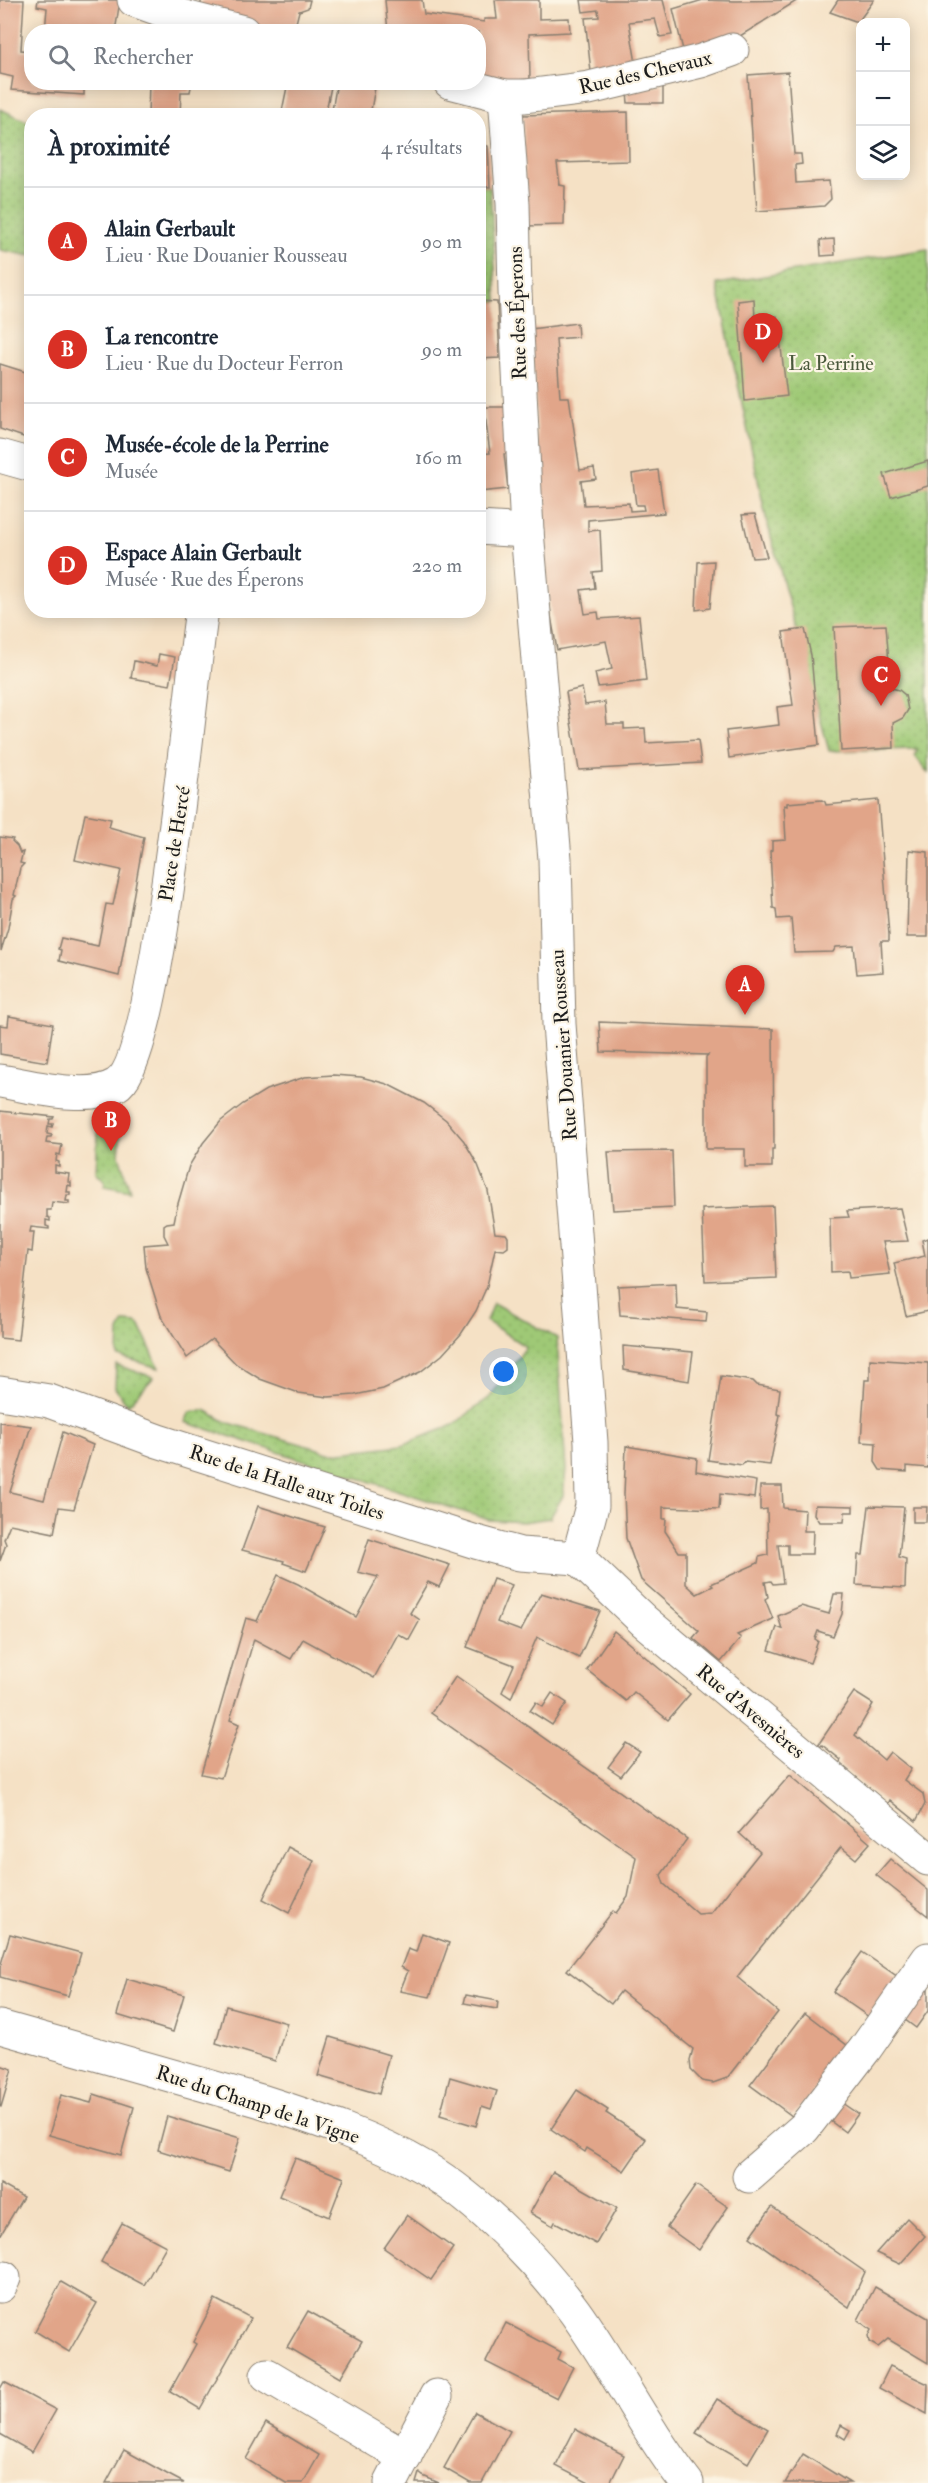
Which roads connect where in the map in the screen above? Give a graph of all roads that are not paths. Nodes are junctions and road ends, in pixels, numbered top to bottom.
1 (134, 0) edge
2 (212, 24) edge
3 (732, 50) dead end
4 (481, 90) edge
5 (505, 96) junction
6 (0, 456) edge
7 (24, 463) edge
8 (486, 528) edge
9 (527, 531) junction
10 (201, 618) edge
11 (0, 1081) edge
12 (0, 1393) edge
13 (578, 1558) junction
14 (928, 1859) edge
15 (928, 1959) edge
16 (0, 2026) edge
17 (749, 2176) dead end
18 (267, 2375) dead end
19 (436, 2396) dead end
20 (398, 2470) edge
21 (687, 2483) edge

1 - 2 street
3 - 5 street, Rue des Chevaux
4 - 5 street, Rue des Chevaux
5 - 9 street, Rue des Éperons
6 - 7 street
8 - 9 street
9 - 13 street, Rue Douanier Rousseau
10 - 11 street, Place de Hercé
12 - 13 street, Rue de la Halle aux Toiles
13 - 14 street, Rue d'Avesnières
15 - 17 street
16 - 21 street, Rue du Champ de la Vigne
18 - 20 street
19 - 20 street

